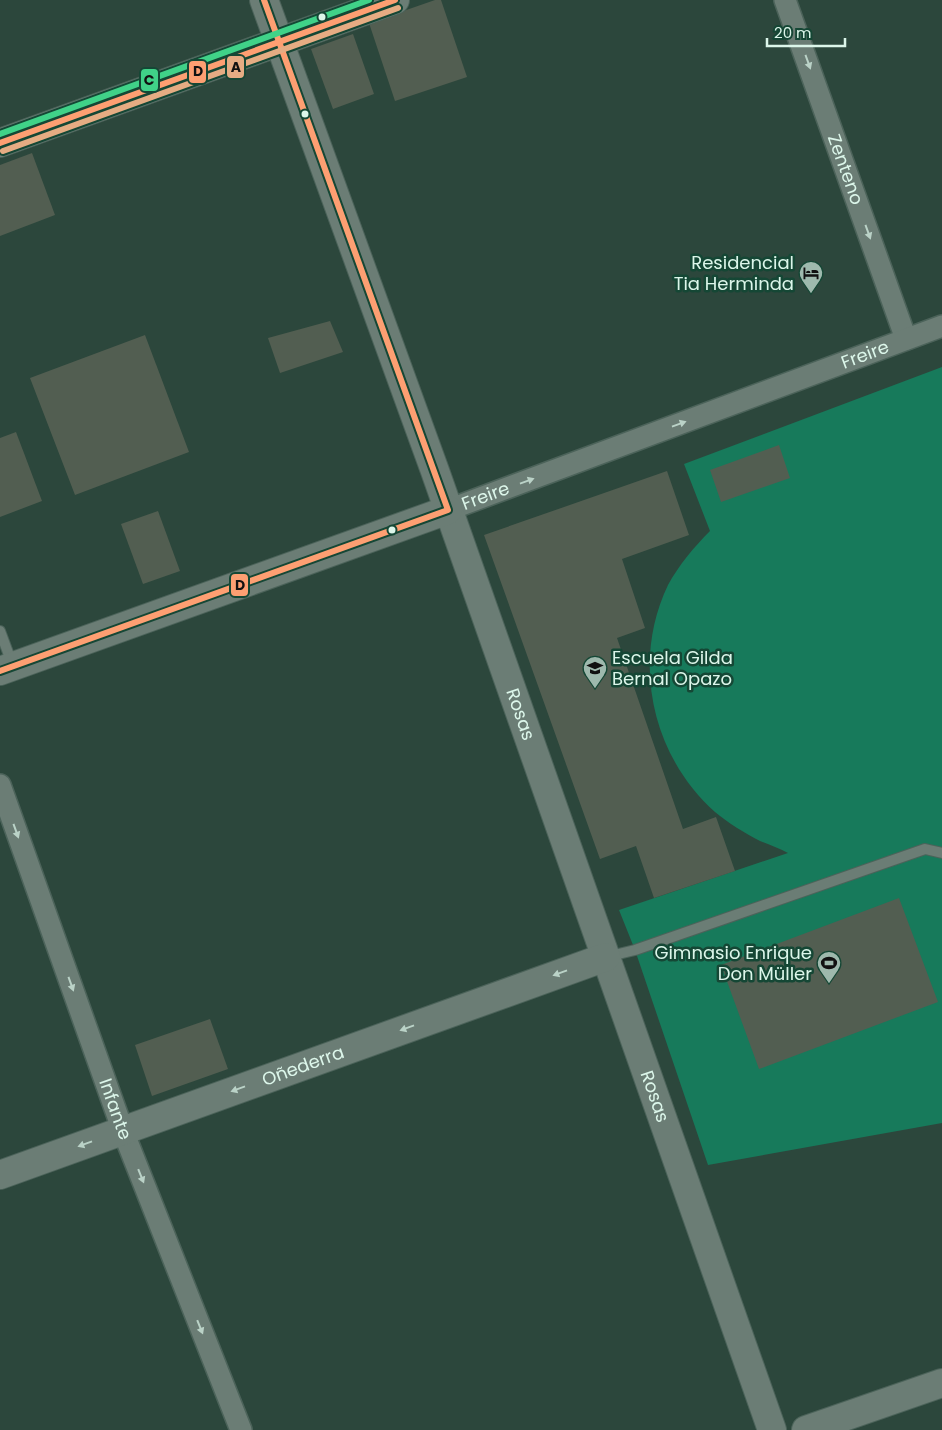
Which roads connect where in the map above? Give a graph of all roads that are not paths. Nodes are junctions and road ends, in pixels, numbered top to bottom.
1 (264, 0) edge
2 (395, 0) edge
3 (785, 0) edge
4 (280, 43) junction
5 (0, 143) edge
6 (942, 326) edge
7 (906, 339) junction
8 (448, 510) junction
9 (0, 632) edge
10 (6, 669) edge
11 (0, 785) edge
12 (942, 853) edge
13 (606, 957) junction
14 (123, 1131) junction
15 (0, 1175) edge
16 (942, 1383) edge
17 (837, 1420) junction
18 (241, 1430) edge
19 (772, 1430) edge
20 (806, 1430) edge
21 (865, 1430) edge

1 - 4 street, Rosas
2 - 4 street
3 -> 7 street, Zenteno
4 - 5 street
4 - 8 street, Rosas
6 - 7 street, Freire
8 -> 7 street, Freire
8 - 10 street, Freire
8 - 13 street, Rosas
9 - 10 lane
11 -> 14 street, Infante
12 - 13 lane
13 -> 14 street, Oñederra
13 - 19 street, Rosas
14 -> 15 street, Oñederra
14 -> 18 street, Infante
16 - 17 street
17 - 20 street
17 - 21 street

